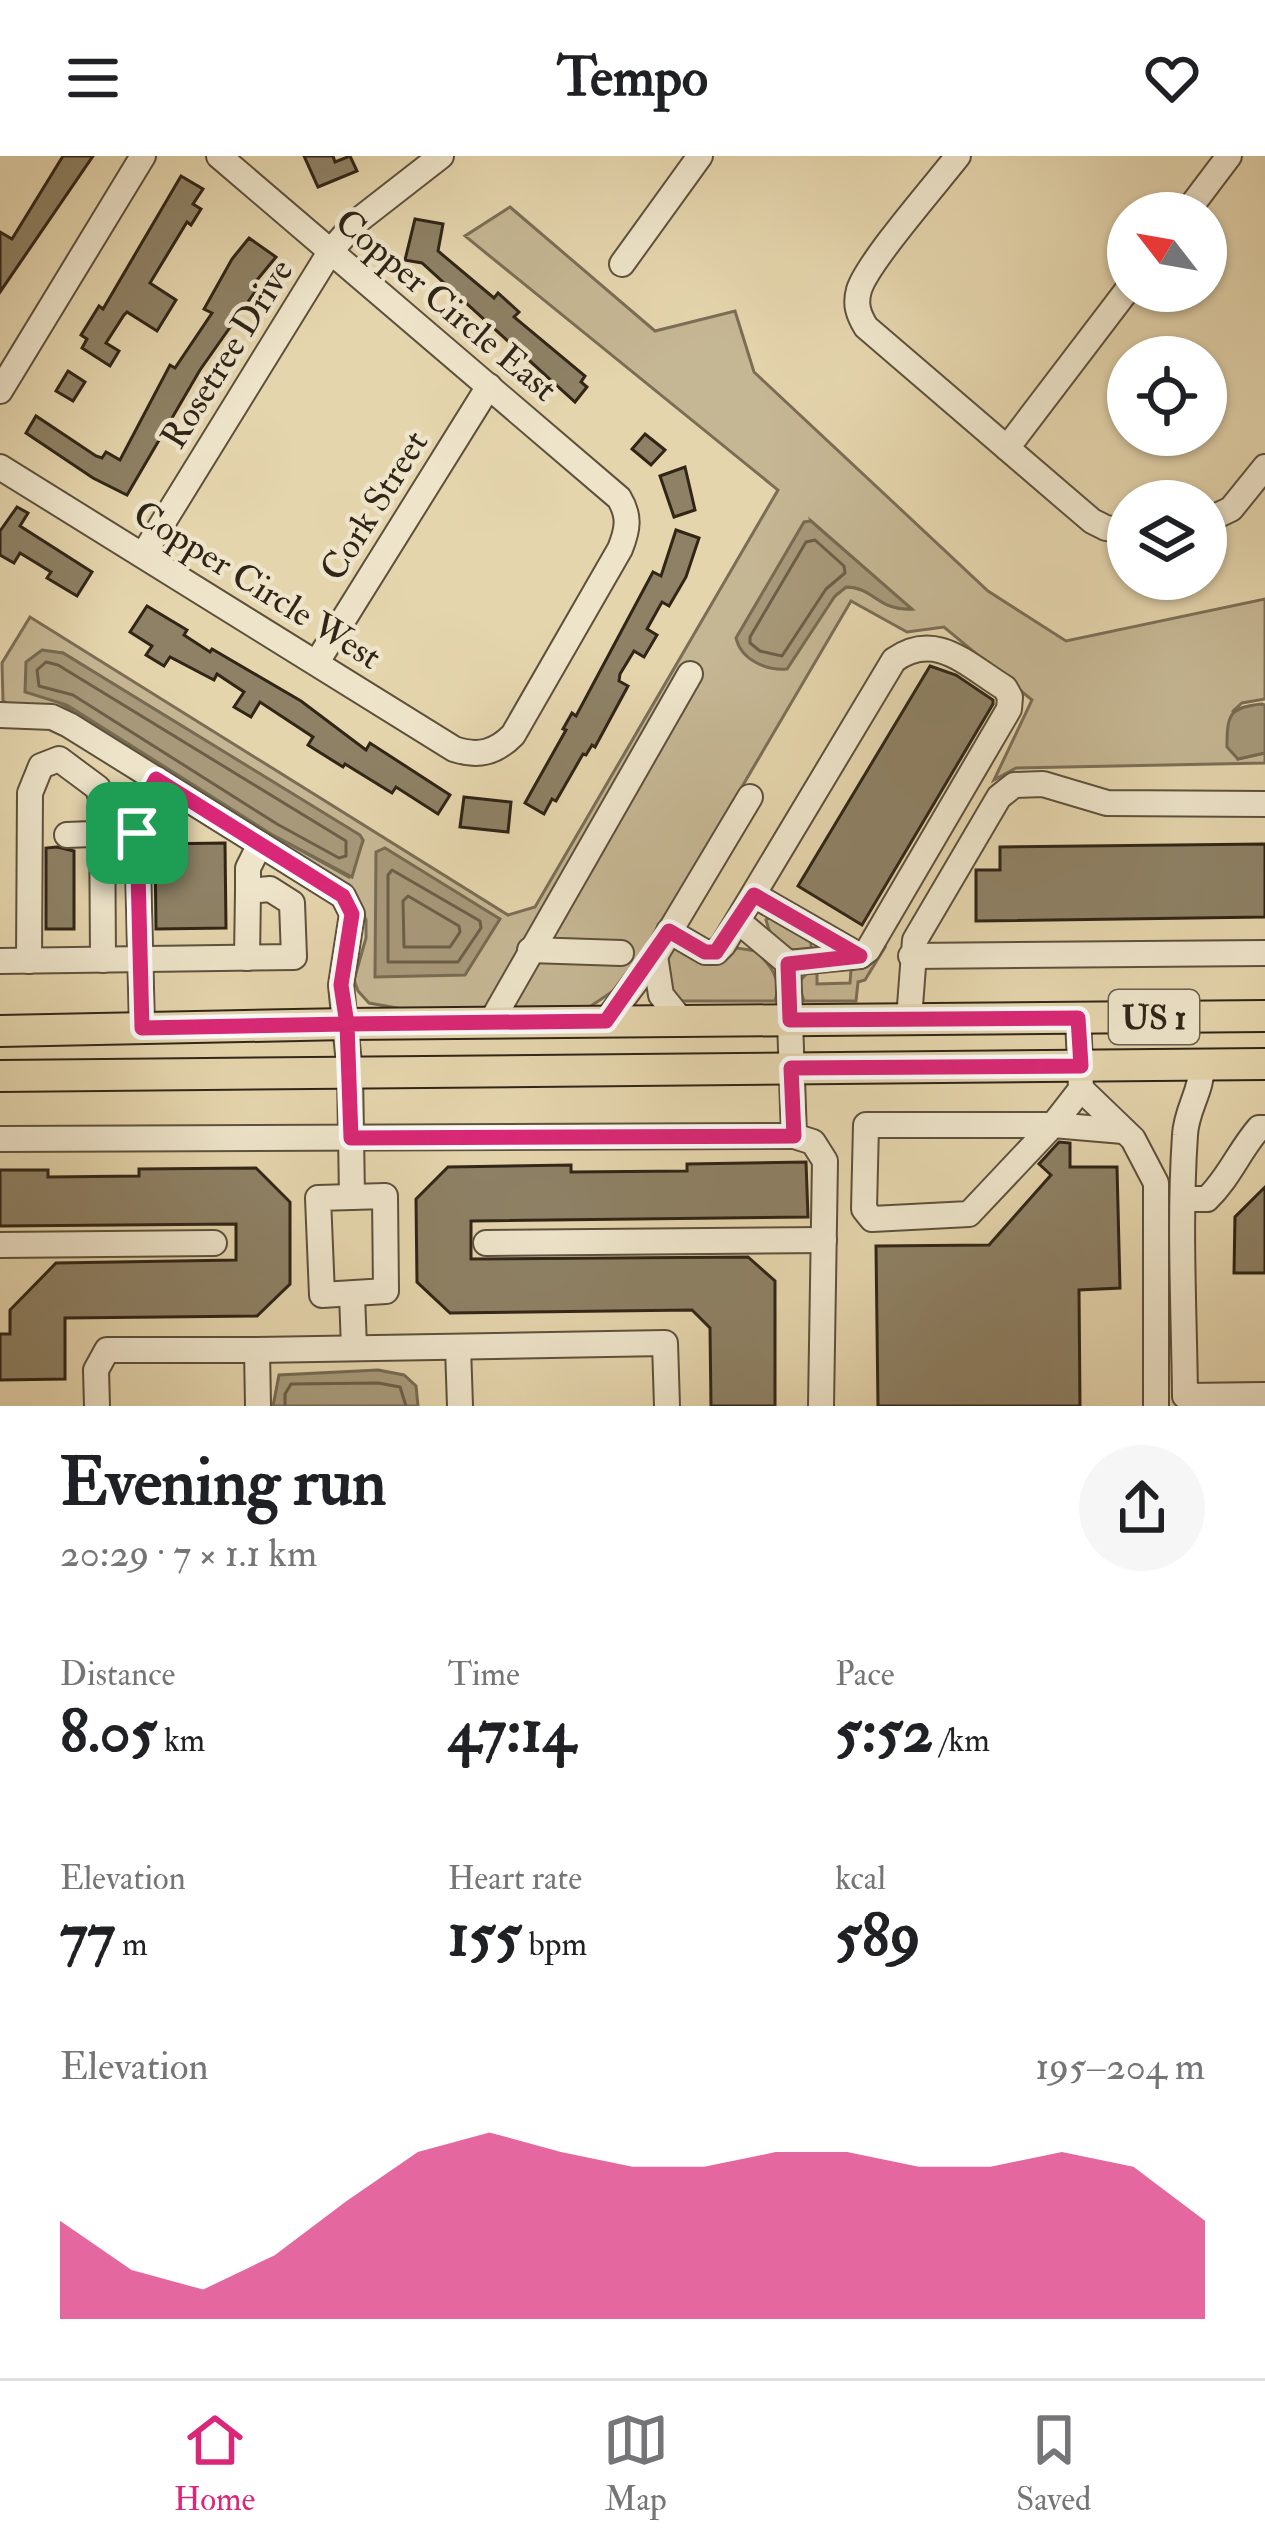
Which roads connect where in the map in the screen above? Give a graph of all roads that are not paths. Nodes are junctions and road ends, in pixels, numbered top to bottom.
1 (143, 156) edge
2 (219, 156) edge
3 (441, 156) edge
4 (700, 156) edge
5 (958, 156) edge
6 (1229, 156) edge
7 (1202, 192) edge
8 (330, 252) junction
9 (622, 264) dead end
10 (1110, 312) edge
11 (489, 386) junction
12 (0, 391) edge
13 (1007, 448) junction
14 (0, 466) edge
15 (1265, 467) edge
16 (1227, 511) edge
17 (1107, 525) edge
18 (143, 555) junction
19 (317, 662) junction
20 (690, 674) dead end
21 (0, 715) edge
22 (481, 754) joint
23 (156, 779) junction
24 (750, 797) dead end
25 (1265, 804) edge
26 (102, 833) junction
27 (137, 833) junction
28 (67, 835) dead end
29 (260, 844) junction
30 (248, 891) junction
31 (754, 895) junction
32 (738, 921) junction
33 (669, 931) junction
34 (530, 950) junction
35 (1265, 952) edge
36 (621, 953) dead end
37 (655, 956) junction
38 (860, 956) junction
39 (911, 956) junction
40 (248, 958) junction
41 (140, 959) junction
42 (103, 960) junction
43 (0, 961) edge
44 (29, 961) junction
45 (788, 964) junction
46 (1265, 1016) edge
47 (1078, 1018) junction
48 (909, 1019) junction
49 (790, 1020) junction
50 (606, 1021) junction
51 (682, 1021) junction
52 (490, 1022) junction
53 (347, 1024) junction
54 (142, 1028) junction
55 (0, 1031) edge
56 (1265, 1064) edge
57 (1202, 1065) junction
58 (791, 1068) junction
59 (350, 1073) junction
60 (0, 1076) edge
61 (1081, 1077) junction
62 (1053, 1125) junction
63 (1265, 1128) edge
64 (1123, 1131) junction
65 (794, 1136) junction
66 (351, 1138) junction
67 (0, 1139) edge
68 (352, 1197) junction
69 (1183, 1199) junction
70 (824, 1240) junction
71 (214, 1243) dead end
72 (486, 1243) dead end
73 (0, 1245) edge
74 (352, 1294) junction
75 (458, 1347) junction
76 (354, 1348) junction
77 (257, 1350) junction
78 (1265, 1395) edge
79 (97, 1406) edge
80 (258, 1406) edge
81 (460, 1406) edge
82 (667, 1406) edge
83 (821, 1406) edge
84 (1156, 1406) edge

1 - 12 street
2 - 8 street, Copper Circle East
3 - 8 street, Rosetree Drive
4 - 9 street
5 - 13 street
6 - 7 street
8 - 11 street, Copper Circle East
8 - 18 street, Rosetree Drive
10 - 13 street
11 - 19 street, Cork Street
11 - 22 street, Copper Circle East
13 - 17 street
14 - 18 street, Copper Circle West
15 - 16 street
18 - 19 street, Copper Circle West
19 - 22 street, Copper Circle West
20 - 34 street
21 - 23 street
23 - 27 street
23 - 29 street
24 - 33 street
25 - 39 street
26 - 27 street
26 - 28 street
26 - 42 street
26 - 44 street
27 - 41 street
29 - 30 street
29 - 53 street
30 - 40 street
30 - 40 street
31 - 32 street
31 - 38 street
31 - 38 street
32 - 33 street
32 - 45 street
33 - 37 street
34 - 36 street
34 - 52 street
35 - 39 street
37 - 50 street
37 - 51 street
38 - 45 street
39 - 48 street
40 - 41 street
41 - 42 street
41 - 54 street
42 - 44 street
43 - 44 street
45 - 49 street
46 - 47 main road, US 1
47 - 48 main road, US 1
47 - 61 street
48 - 49 main road, US 1
49 - 51 main road, US 1
49 - 58 street
50 - 51 main road, US 1
50 - 52 main road, US 1
52 - 53 main road, US 1
53 - 54 main road, US 1
53 - 59 street
54 - 55 main road, US 1
56 - 57 main road, US 1
57 - 61 main road, US 1
57 - 69 street
58 - 59 main road, US 1
58 - 61 main road, US 1
58 - 65 street
59 - 60 main road, US 1
59 - 66 street
61 - 62 street
61 - 64 street
62 - 62 street
62 - 64 street
63 - 69 street
64 - 84 street
65 - 66 street
65 - 70 street
66 - 67 street
66 - 68 street
68 - 74 street
68 - 74 street
69 - 78 street
70 - 72 street
70 - 83 street
71 - 73 street
74 - 76 street
75 - 76 street
75 - 81 street
75 - 82 street
76 - 77 street
77 - 79 street
77 - 80 street

